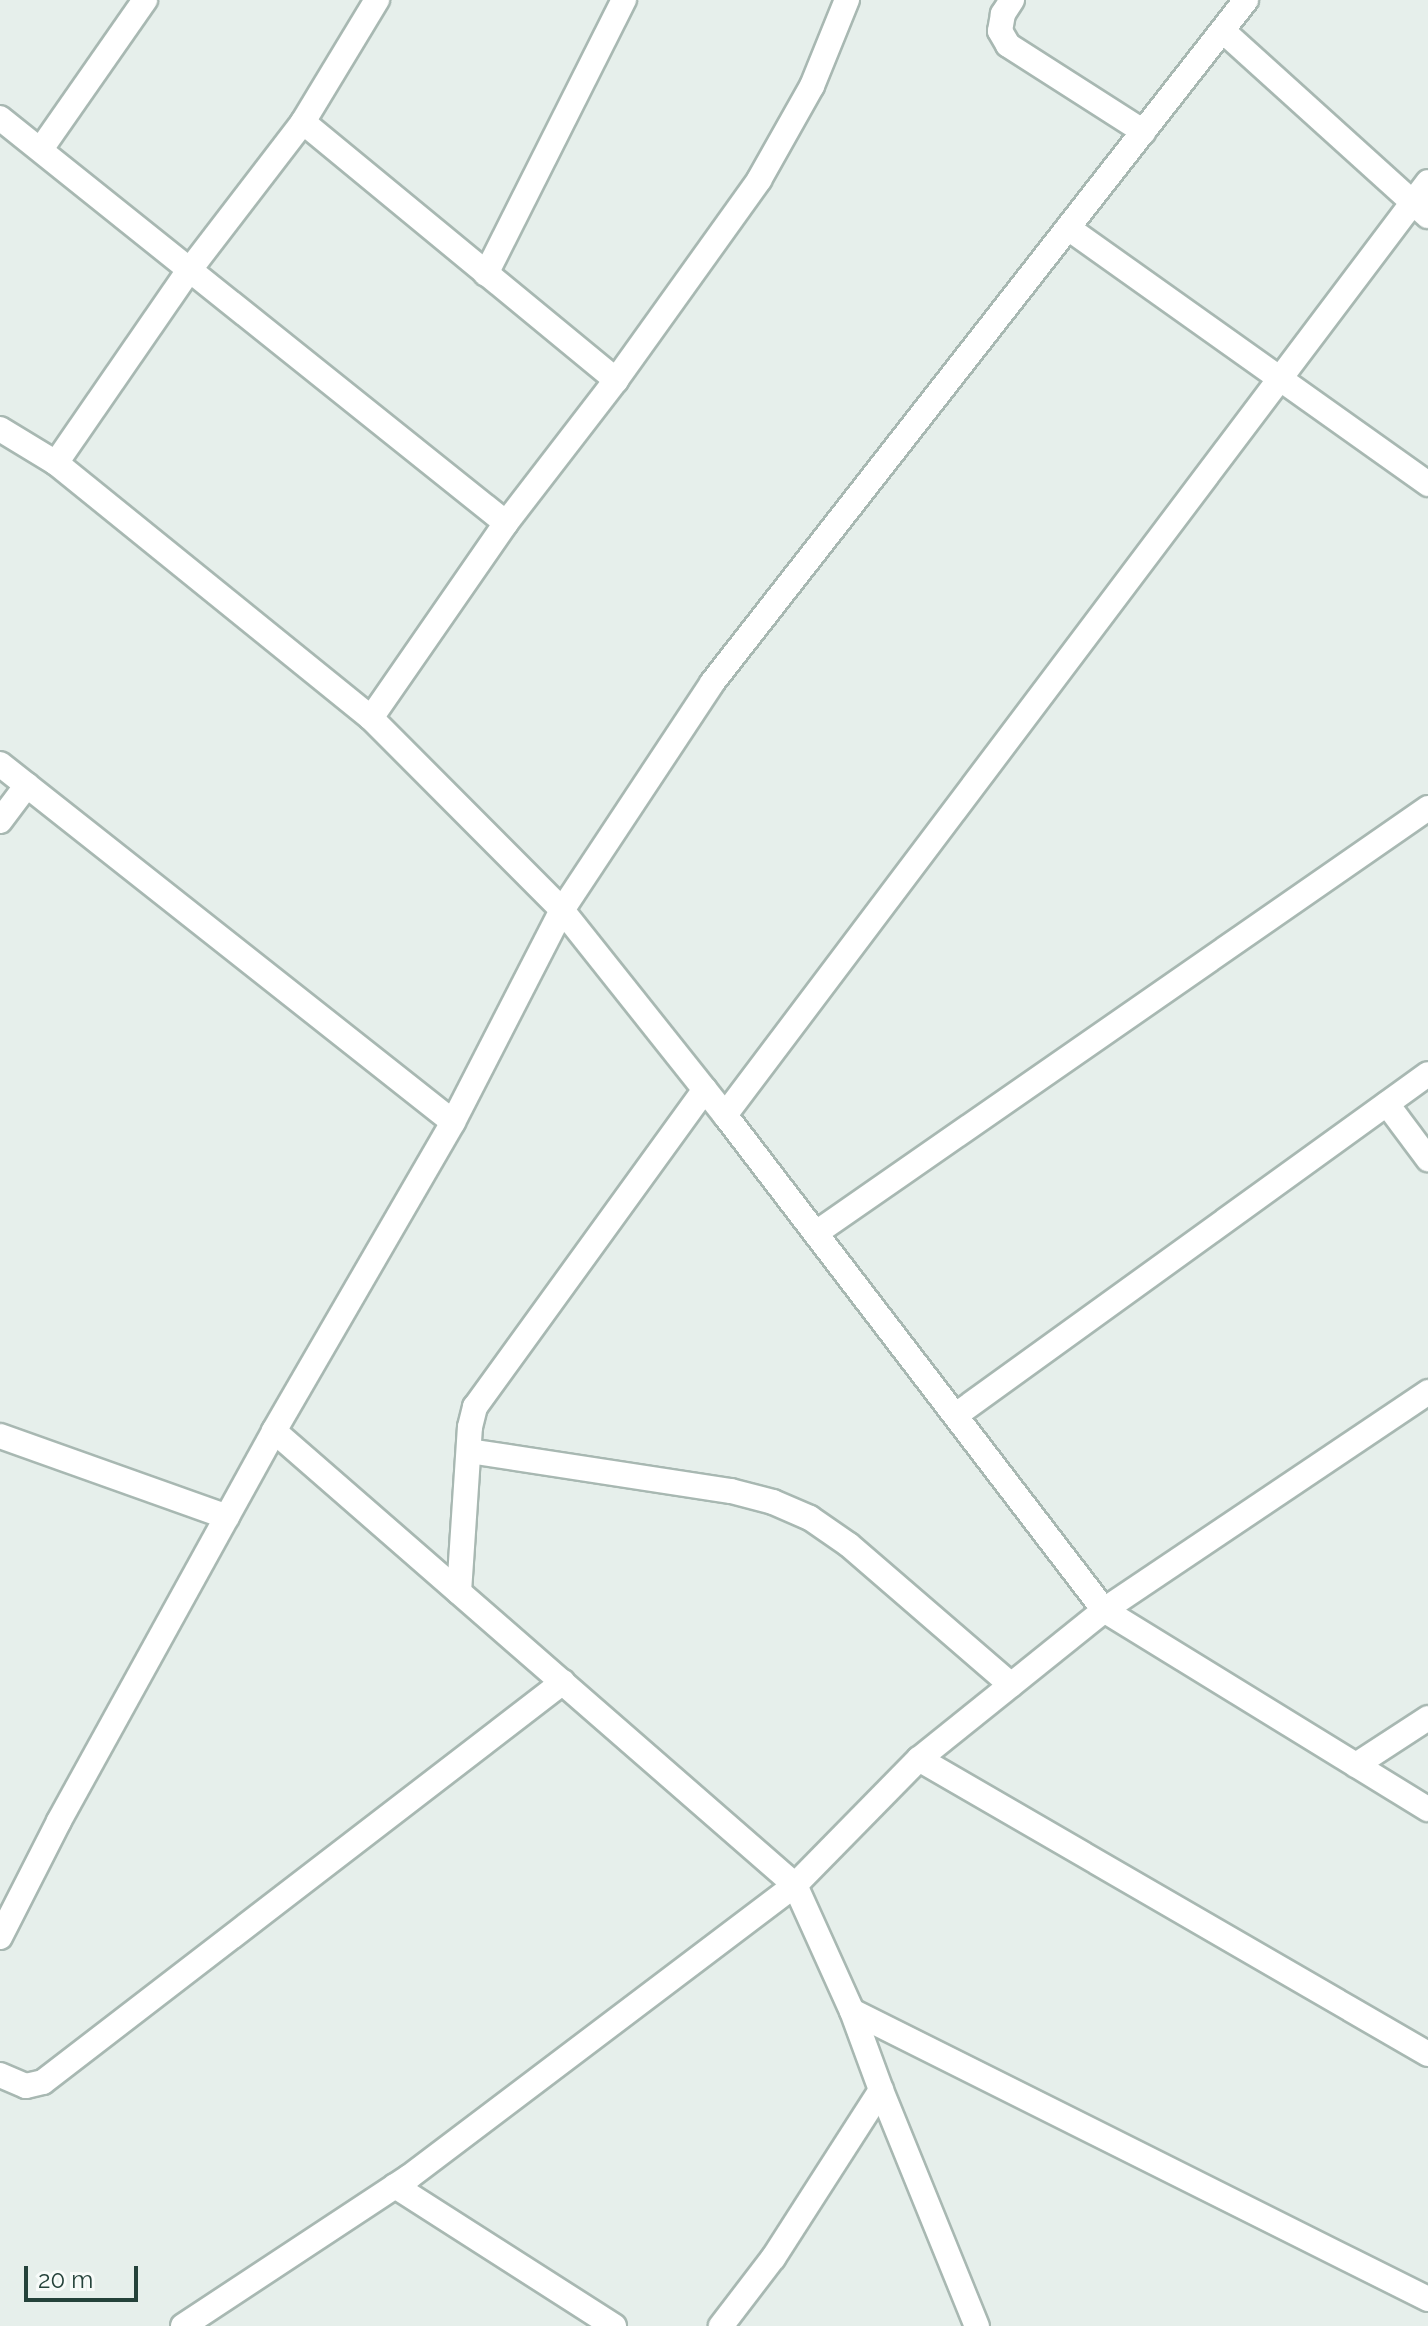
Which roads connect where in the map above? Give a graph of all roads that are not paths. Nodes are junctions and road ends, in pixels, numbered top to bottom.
1 (145, 0) edge
2 (377, 0) edge
3 (624, 0) edge
4 (847, 0) edge
5 (1012, 0) edge
6 (1246, 0) edge
7 (1223, 31) junction
8 (0, 118) edge
9 (303, 122) junction
10 (1144, 132) junction
11 (41, 149) junction
12 (1428, 182) edge
13 (1419, 210) edge
14 (1068, 228) junction
15 (188, 272) junction
16 (486, 274) junction
17 (1279, 378) junction
18 (616, 380) junction
19 (0, 429) edge
20 (56, 463) junction
21 (1428, 484) edge
22 (506, 523) junction
23 (371, 718) junction
24 (0, 764) edge
25 (27, 785) junction
26 (1428, 808) edge
27 (0, 821) edge
28 (562, 910) junction
29 (1428, 1074) edge
30 (705, 1089) junction
31 (1387, 1104) junction
32 (725, 1115) junction
33 (453, 1122) junction
34 (1428, 1159) edge
35 (816, 1233) junction
36 (1428, 1392) edge
37 (956, 1415) junction
38 (274, 1431) junction
39 (0, 1436) edge
40 (469, 1451) junction
41 (227, 1517) junction
42 (459, 1592) junction
43 (1104, 1610) junction
44 (563, 1682) junction
45 (1011, 1685) junction
46 (1428, 1718) edge
47 (919, 1759) junction
48 (1356, 1765) junction
49 (1428, 1809) edge
50 (795, 1885) junction
51 (0, 1937) edge
52 (852, 2011) junction
53 (1428, 2054) edge
54 (0, 2075) edge
55 (881, 2090) junction
56 (395, 2186) junction
57 (1428, 2299) edge
58 (183, 2326) edge
59 (614, 2326) edge
60 (721, 2326) edge
61 (977, 2326) edge

1 - 11 street
2 - 9 street
3 - 16 street
4 - 18 street
5 - 10 street
6 - 7 street
7 - 10 street
7 - 13 street
8 - 11 street
9 - 15 street
9 - 16 street
10 - 14 street
11 - 15 street
12 - 13 street
13 - 17 street
14 - 17 street
14 - 28 street
15 - 20 street
15 - 22 street
16 - 18 street
17 - 21 street
17 - 32 street
18 - 22 street
19 - 20 street
20 - 23 street
22 - 23 street
23 - 28 street
24 - 25 street
25 - 27 street
25 - 33 street
26 - 35 street
28 - 30 street
28 - 33 street
29 - 31 street
30 - 32 street
30 - 40 street
31 - 34 street
31 - 37 street
32 - 35 street
33 - 38 street
35 - 37 street
36 - 43 street
37 - 43 street
38 - 41 street
38 - 42 street
39 - 41 street
40 - 42 street
40 - 45 street
41 - 51 street
42 - 44 street
43 - 45 street
43 - 48 street
44 - 50 street
44 - 54 street
45 - 47 street
46 - 48 street
47 - 50 street
47 - 53 street
48 - 49 street
50 - 52 street
50 - 56 street
52 - 55 street
52 - 57 street
55 - 60 street
55 - 61 street
56 - 58 street
56 - 59 street

